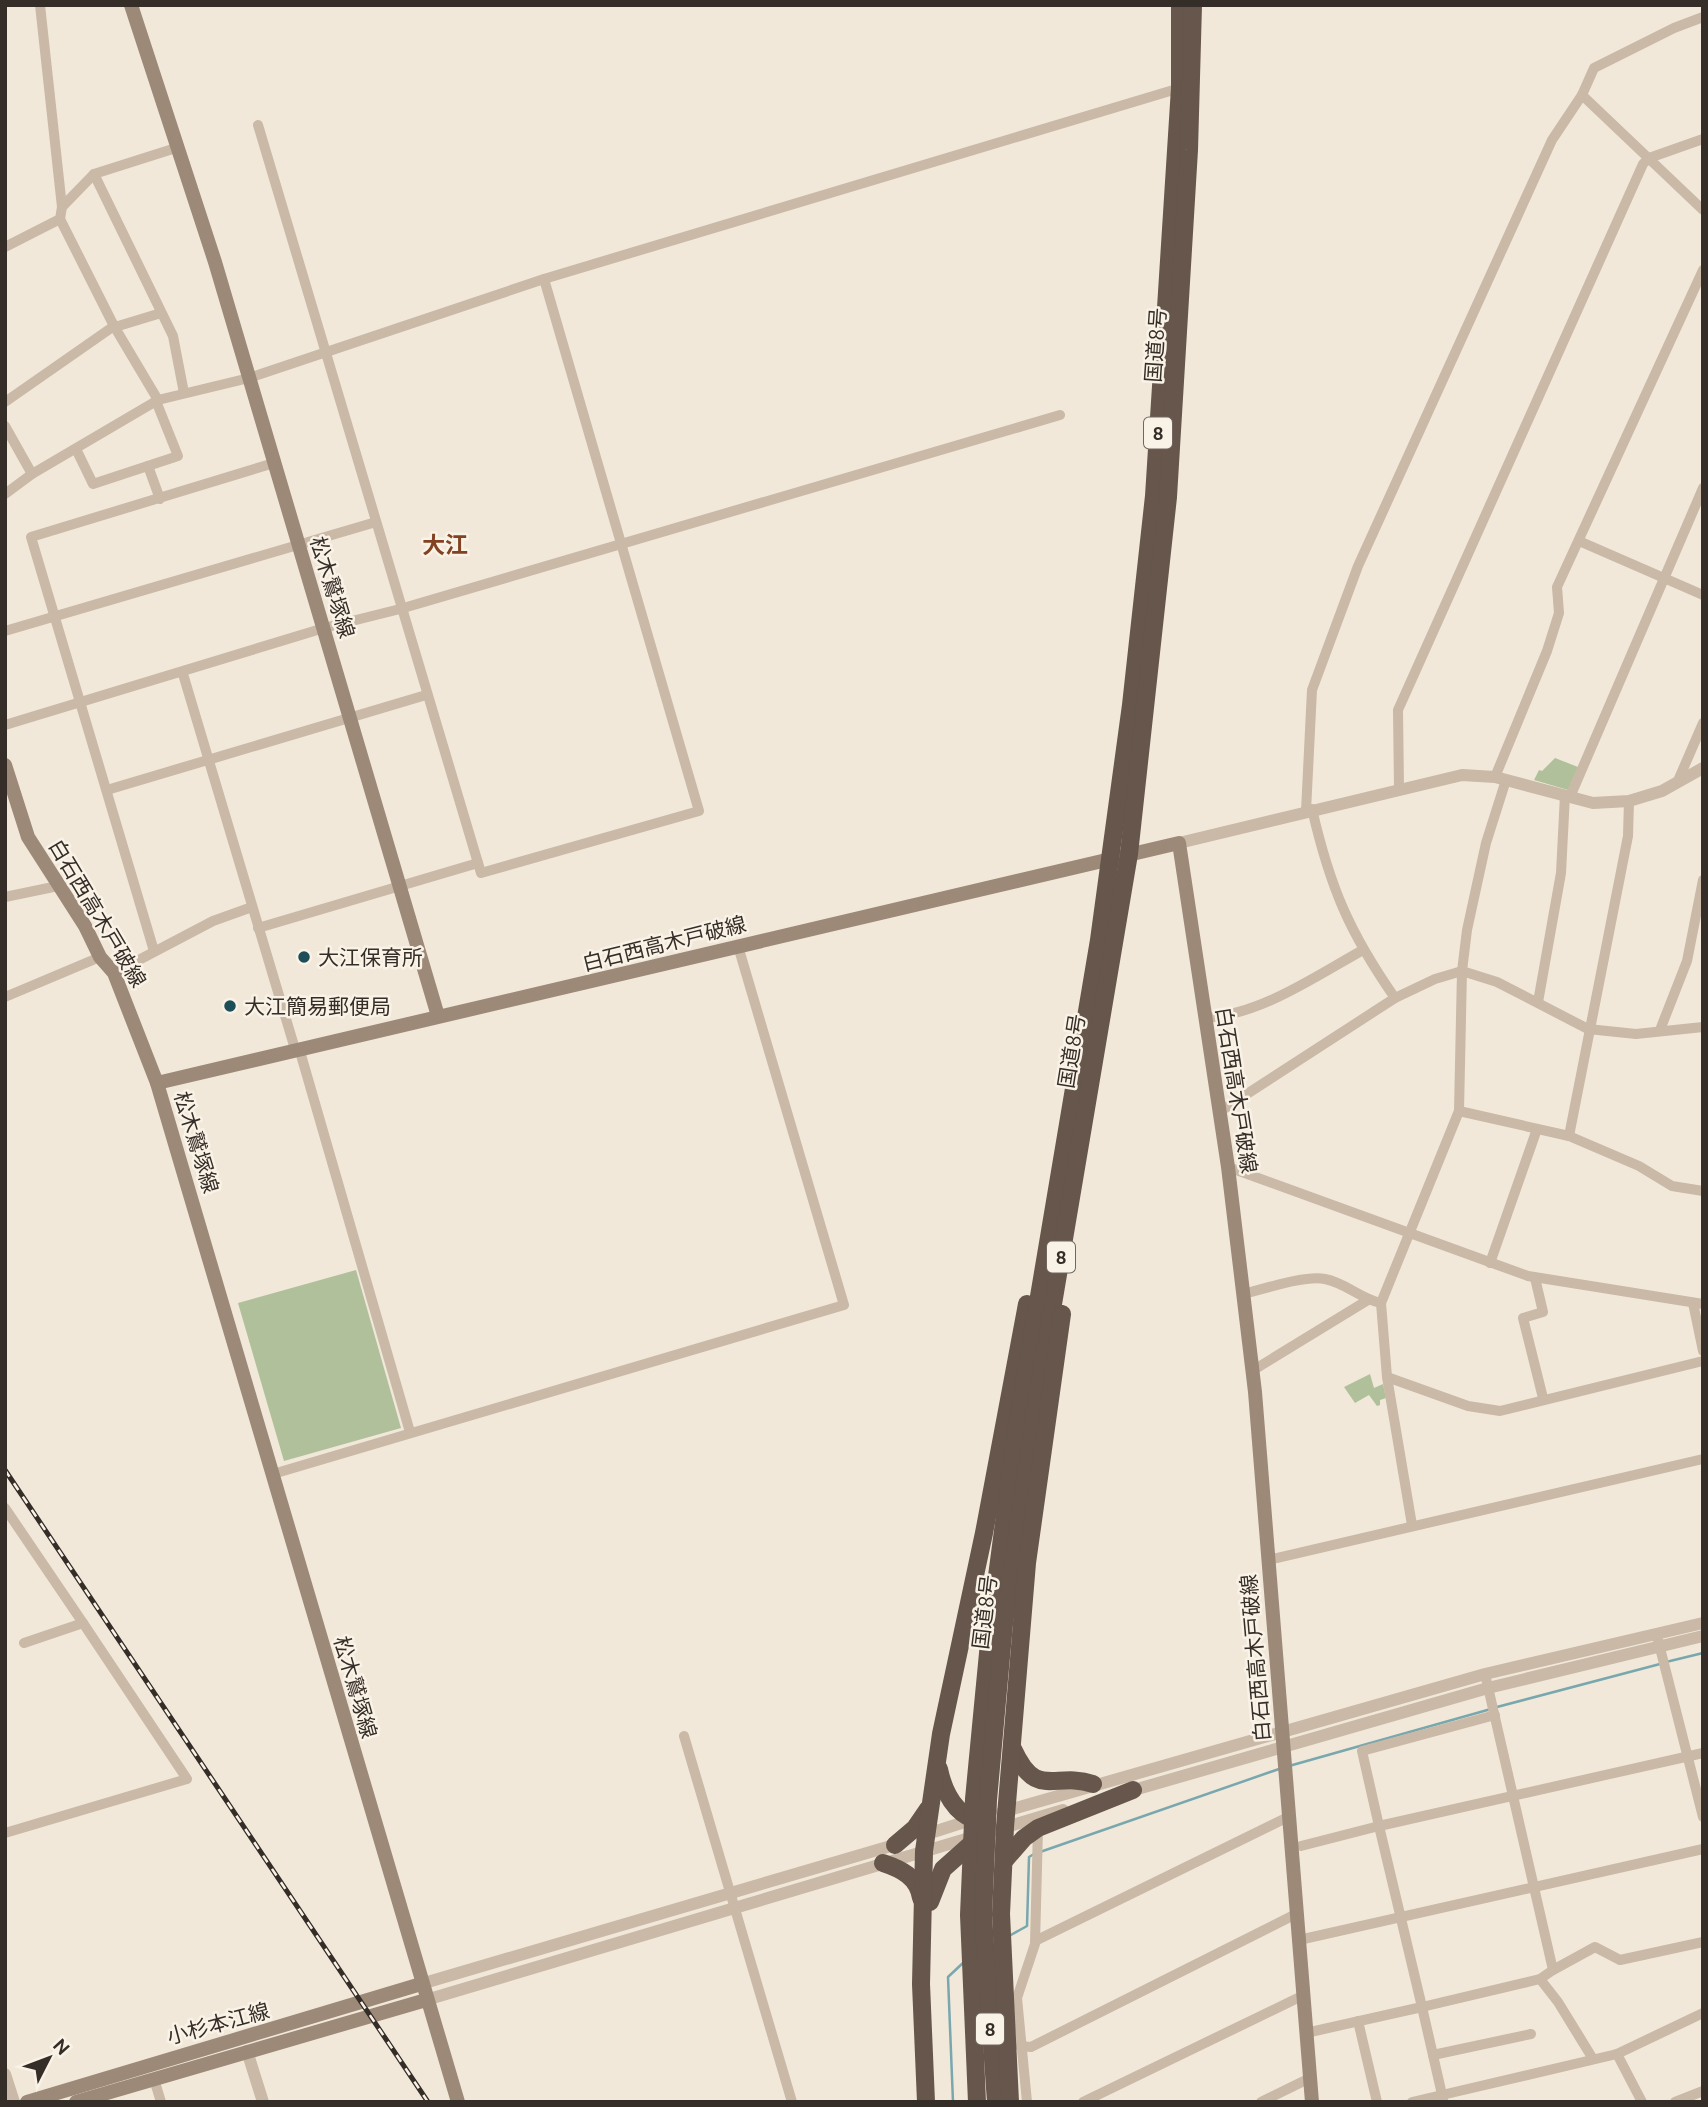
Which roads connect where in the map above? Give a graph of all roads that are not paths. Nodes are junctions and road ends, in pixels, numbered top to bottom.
1 (40, 5) edge
2 (131, 5) edge
3 (1180, 5) edge
4 (1193, 5) edge
5 (1703, 17) edge
6 (1180, 88) junction
7 (1582, 95) junction
8 (258, 125) dead end
9 (1703, 139) edge
10 (179, 147) junction
11 (1649, 158) junction
12 (94, 174) junction
13 (1703, 210) edge
14 (61, 213) junction
15 (5, 247) edge
16 (1703, 270) edge
17 (544, 279) junction
18 (161, 313) junction
19 (114, 326) junction
20 (324, 351) junction
21 (249, 378) junction
22 (184, 393) junction
23 (157, 401) junction
24 (5, 402) edge
25 (1060, 415) dead end
26 (5, 426) edge
27 (76, 449) junction
28 (274, 463) junction
29 (148, 466) junction
30 (32, 474) junction
31 (1703, 488) edge
32 (5, 494) edge
33 (160, 499) junction
34 (376, 522) junction
35 (1579, 541) junction
36 (620, 542) junction
37 (299, 545) junction
38 (1663, 578) junction
39 (1703, 595) edge
40 (400, 609) junction
41 (54, 618) junction
42 (324, 628) junction
43 (5, 631) edge
44 (183, 674) junction
45 (426, 695) junction
46 (81, 702) junction
47 (349, 718) junction
48 (1703, 723) edge
49 (5, 725) edge
50 (210, 759) junction
51 (5, 767) edge
52 (1703, 768) edge
53 (1500, 778) junction
54 (1677, 783) junction
55 (1399, 788) junction
56 (107, 790) junction
57 (1568, 796) junction
58 (1629, 801) junction
59 (1309, 810) junction
60 (1175, 844) junction
61 (1129, 854) junction
62 (1111, 859) junction
63 (478, 863) junction
64 (1703, 880) edge
65 (58, 886) junction
66 (397, 886) junction
67 (5, 897) edge
68 (252, 907) junction
69 (258, 928) junction
70 (738, 946) junction
71 (1363, 950) junction
72 (154, 951) junction
73 (100, 957) junction
74 (1462, 971) junction
75 (114, 973) junction
76 (5, 997) edge
77 (1395, 998) junction
78 (1538, 1002) junction
79 (438, 1016) junction
80 (1205, 1018) junction
81 (1703, 1027) edge
82 (1588, 1029) junction
83 (1660, 1030) junction
84 (297, 1049) junction
85 (157, 1083) junction
86 (1459, 1111) junction
87 (1219, 1112) junction
88 (1537, 1129) junction
89 (1569, 1136) junction
90 (1228, 1167) junction
91 (1703, 1191) edge
92 (1054, 1210) junction
93 (1411, 1234) junction
94 (1061, 1255) junction
95 (1490, 1262) junction
96 (1535, 1278) junction
97 (1243, 1294) junction
98 (1368, 1300) junction
99 (1381, 1303) junction
100 (1698, 1303) edge
101 (1703, 1351) edge
102 (1703, 1360) edge
103 (1252, 1371) junction
104 (1387, 1377) junction
105 (1543, 1398) junction
106 (410, 1432) junction
107 (1703, 1460) edge
108 (273, 1474) junction
109 (5, 1508) edge
110 (1412, 1525) junction
111 (1268, 1560) junction
112 (82, 1623) junction
113 (1703, 1623) edge
114 (1703, 1636) edge
115 (1658, 1640) junction
116 (24, 1643) dead end
117 (994, 1661) junction
118 (1485, 1674) junction
119 (1488, 1688) junction
120 (1495, 1715) junction
121 (1283, 1729) junction
122 (684, 1736) dead end
123 (1284, 1746) junction
124 (1013, 1749) junction
125 (1703, 1753) edge
126 (1689, 1756) junction
127 (937, 1758) junction
128 (1093, 1784) junction
129 (1133, 1790) junction
130 (1513, 1796) junction
131 (931, 1802) junction
132 (1288, 1817) junction
133 (1703, 1817) edge
134 (1006, 1819) junction
135 (977, 1826) junction
136 (1379, 1826) junction
137 (1038, 1828) junction
138 (5, 1833) edge
139 (926, 1842) junction
140 (895, 1844) junction
141 (1301, 1846) dead end
142 (1703, 1849) edge
143 (1004, 1861) junction
144 (883, 1863) junction
145 (1535, 1886) junction
146 (731, 1894) junction
147 (735, 1907) junction
148 (1296, 1914) junction
149 (1400, 1918) junction
150 (925, 1919) junction
151 (1299, 1940) junction
152 (1035, 1941) junction
153 (1703, 1942) edge
154 (978, 1956) junction
155 (1553, 1970) junction
156 (1540, 1979) junction
157 (421, 1984) junction
158 (1304, 1995) junction
159 (426, 2000) junction
160 (1422, 2007) junction
161 (1703, 2012) edge
162 (1358, 2021) junction
163 (1307, 2033) junction
164 (1531, 2034) dead end
165 (1020, 2046) junction
166 (247, 2051) junction
167 (1617, 2054) junction
168 (1433, 2055) junction
169 (1593, 2059) junction
170 (5, 2074) edge
171 (1310, 2078) junction
172 (154, 2079) junction
173 (1703, 2091) edge
174 (1443, 2098) edge
175 (14, 2102) edge
176 (27, 2102) edge
177 (76, 2102) edge
178 (161, 2102) edge
179 (263, 2102) edge
180 (458, 2102) edge
181 (792, 2102) edge
182 (926, 2102) edge
183 (977, 2102) edge
184 (996, 2102) edge
185 (1010, 2102) edge
186 (1027, 2102) edge
187 (1083, 2102) edge
188 (1261, 2102) edge
189 (1312, 2102) edge
190 (1377, 2102) edge
191 (1412, 2102) edge
192 (1642, 2102) edge
193 (1675, 2102) edge

1 - 14 street
2 - 10 main road, 松木鷲塚線
3 - 6 highway, 国道8号 / 8
4 - 61 highway, 国道8号 / 8
5 - 7 street
6 - 17 street
6 - 62 highway, 国道8号 / 8
7 - 11 street
7 - 59 street
8 - 20 street
9 - 11 street
10 - 12 street
10 - 21 main road, 松木鷲塚線
11 - 13 street
11 - 55 street
12 - 14 street
12 - 18 street
14 - 15 street
14 - 19 street
16 - 35 street
17 - 20 street
17 - 36 street
18 - 19 street
18 - 22 street
19 - 23 street
19 - 24 street
20 - 21 street
20 - 34 street
21 - 22 street
21 - 28 main road, 松木鷲塚線
22 - 23 street
23 - 27 street
23 - 29 street
25 - 36 street
26 - 30 street
27 - 29 street
27 - 30 street
28 - 33 street
28 - 37 main road, 松木鷲塚線
29 - 33 street
30 - 32 street
31 - 38 street
33 - 41 street
34 - 37 street
34 - 40 street
35 - 38 street
35 - 53 street
36 - 40 street
36 - 63 street
37 - 41 street
37 - 42 main road, 松木鷲塚線
38 - 39 street
38 - 57 street
40 - 42 street
40 - 45 street
41 - 43 street
41 - 46 street
42 - 44 street
42 - 47 main road, 松木鷲塚線
44 - 46 street
44 - 50 street
45 - 47 street
45 - 63 street
46 - 49 street
46 - 56 street
47 - 50 street
47 - 66 main road, 松木鷲塚線
48 - 54 street
50 - 56 street
50 - 68 street
51 - 65 main road, 白石西高木戸破線
52 - 54 street
53 - 55 street
53 - 57 street
53 - 74 street
54 - 58 street
55 - 59 street
56 - 72 street
57 - 58 street
57 - 78 street
58 - 82 street
59 - 60 street
59 - 71 street
60 - 61 main road, 白石西高木戸破線
60 - 80 main road, 白石西高木戸破線
61 - 62 main road, 白石西高木戸破線
61 - 94 highway, 国道8号 / 8
62 - 70 main road, 白石西高木戸破線
62 - 92 highway, 国道8号 / 8
63 - 66 street
64 - 83 street
65 - 67 street
65 - 73 main road, 白石西高木戸破線
66 - 69 street
66 - 79 main road, 松木鷲塚線
68 - 69 street
68 - 72 street
69 - 84 street
70 - 79 main road, 白石西高木戸破線
70 - 106 street
71 - 77 street
71 - 80 street
72 - 75 street
73 - 75 main road, 白石西高木戸破線
73 - 76 street
74 - 77 street
74 - 78 street
74 - 86 street
75 - 85 main road, 白石西高木戸破線
77 - 87 street
78 - 82 street
79 - 84 main road, 松木鷲塚線
80 - 87 main road, 白石西高木戸破線
81 - 83 street
82 - 83 street
82 - 89 street
84 - 85 main road, 松木鷲塚線
84 - 106 street
85 - 108 main road, 松木鷲塚線
86 - 88 street
86 - 93 street
87 - 90 main road, 白石西高木戸破線
88 - 89 street
88 - 95 street
89 - 91 street
90 - 93 street
90 - 97 main road, 白石西高木戸破線
92 - 117 highway, 国道8号 / 8
92 - 127 highway
93 - 95 street
93 - 99 street
94 - 117 highway, 国道8号 / 8
94 - 124 highway
95 - 96 street
96 - 100 street
96 - 105 street
97 - 98 street
97 - 103 main road, 白石西高木戸破線
98 - 99 street
98 - 103 street
99 - 104 street
100 - 101 street
102 - 105 street
103 - 111 main road, 白石西高木戸破線
104 - 105 street
104 - 110 street
106 - 108 street
107 - 110 street
108 - 157 main road, 松木鷲塚線
109 - 112 street
110 - 111 street
111 - 121 main road, 白石西高木戸破線
112 - 116 street
112 - 138 street
113 - 115 street
114 - 115 street
115 - 118 street
115 - 119 street
115 - 126 street
117 - 154 highway, 国道8号 / 8
118 - 119 street
118 - 121 street
119 - 120 street
119 - 123 street
120 - 130 street
120 - 136 street
121 - 123 main road, 白石西高木戸破線
121 - 128 street
122 - 146 street
123 - 129 street
123 - 132 main road, 白石西高木戸破線
124 - 128 highway
124 - 134 highway
125 - 126 street
126 - 130 street
126 - 133 street
127 - 131 highway
127 - 135 highway
128 - 134 street
129 - 134 street
129 - 137 highway
130 - 136 street
130 - 145 street
131 - 139 highway
131 - 140 highway
132 - 148 main road, 白石西高木戸破線
132 - 152 street
134 - 135 highway
134 - 143 highway
135 - 139 street
135 - 150 highway
136 - 141 street
136 - 149 street
137 - 143 highway
137 - 152 street
139 - 140 street
139 - 144 street
139 - 150 highway
140 - 146 street
142 - 145 street
143 - 185 highway
144 - 147 street
144 - 150 highway
145 - 149 street
145 - 155 street
146 - 147 street
146 - 157 street
147 - 159 street
147 - 181 street
148 - 151 main road, 白石西高木戸破線
148 - 165 street
149 - 151 street
149 - 160 street
150 - 182 highway
151 - 158 main road, 白石西高木戸破線
152 - 165 street
153 - 155 street
154 - 183 highway, 国道8号 / 8
154 - 184 highway, 国道8号 / 8
155 - 156 street
156 - 160 street
156 - 169 street
157 - 159 main road, 松木鷲塚線
157 - 176 main road, 小杉本江線
158 - 163 main road, 白石西高木戸破線
158 - 187 street
159 - 166 main road, 小杉本江線
159 - 180 main road, 松木鷲塚線
160 - 162 street
160 - 168 street
161 - 167 street
162 - 163 street
162 - 190 street
163 - 171 main road, 白石西高木戸破線
164 - 168 street
165 - 186 street
166 - 172 main road, 小杉本江線
166 - 179 street
167 - 169 street
167 - 192 street
168 - 174 street
169 - 174 street
170 - 175 street
171 - 188 street
171 - 189 main road, 白石西高木戸破線
172 - 177 main road, 小杉本江線
172 - 178 street
173 - 193 street
174 - 191 street

